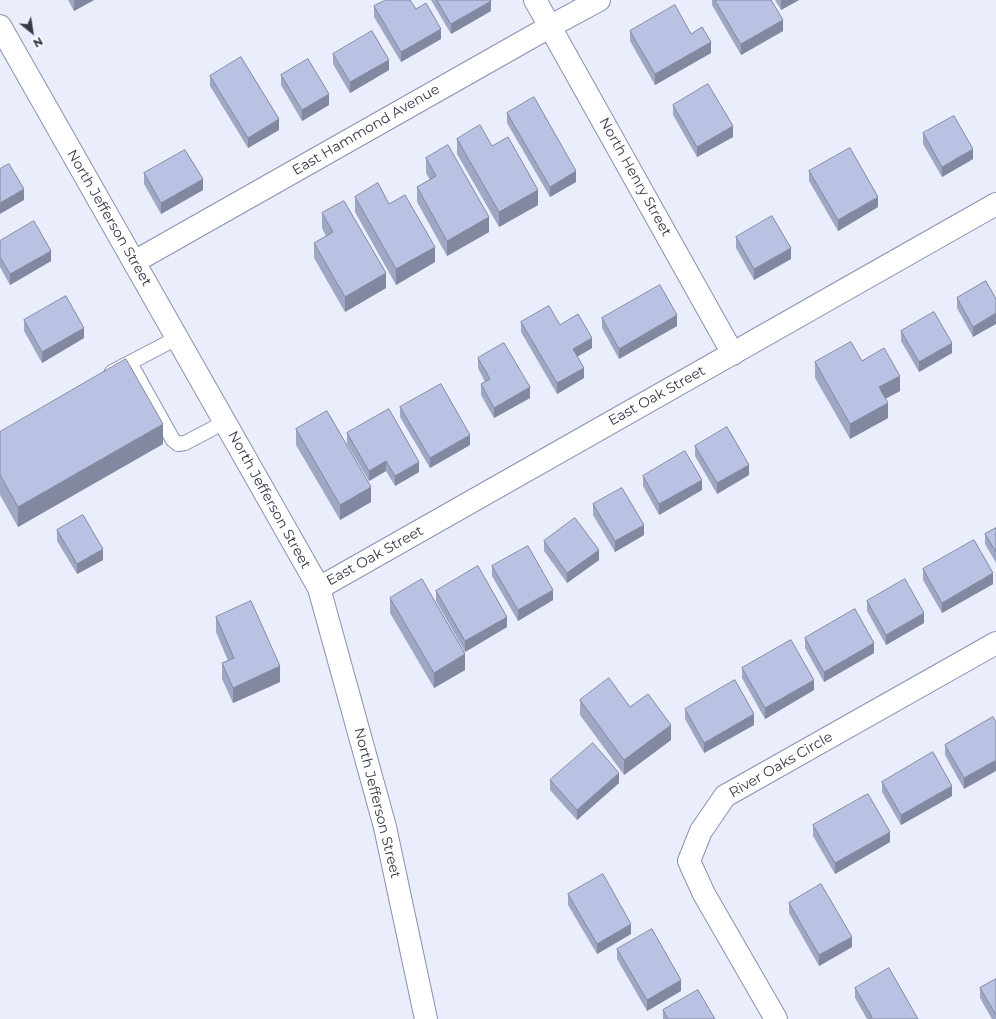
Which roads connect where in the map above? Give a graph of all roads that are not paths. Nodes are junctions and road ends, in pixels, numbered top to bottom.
1 (535, 0) edge
2 (599, 0) edge
3 (0, 26) edge
4 (551, 26) junction
5 (996, 204) edge
6 (134, 262) junction
7 (177, 338) junction
8 (733, 354) junction
9 (130, 363) junction
10 (103, 378) edge
11 (225, 422) junction
12 (319, 588) junction
13 (996, 643) edge
14 (426, 1019) edge
15 (776, 1019) edge

1 - 4 street, North Henry Street
2 - 4 street, East Hammond Avenue
3 - 6 street, North Jefferson Street
4 - 6 street, East Hammond Avenue
4 - 8 street, North Henry Street
5 - 8 street, East Oak Street
6 - 7 street, North Jefferson Street
7 - 9 lane
7 - 11 street, North Jefferson Street
8 - 12 street, East Oak Street
9 - 10 lane
9 - 11 lane
11 - 12 street, North Jefferson Street
12 - 14 street, North Jefferson Street
13 - 15 street, River Oaks Circle

